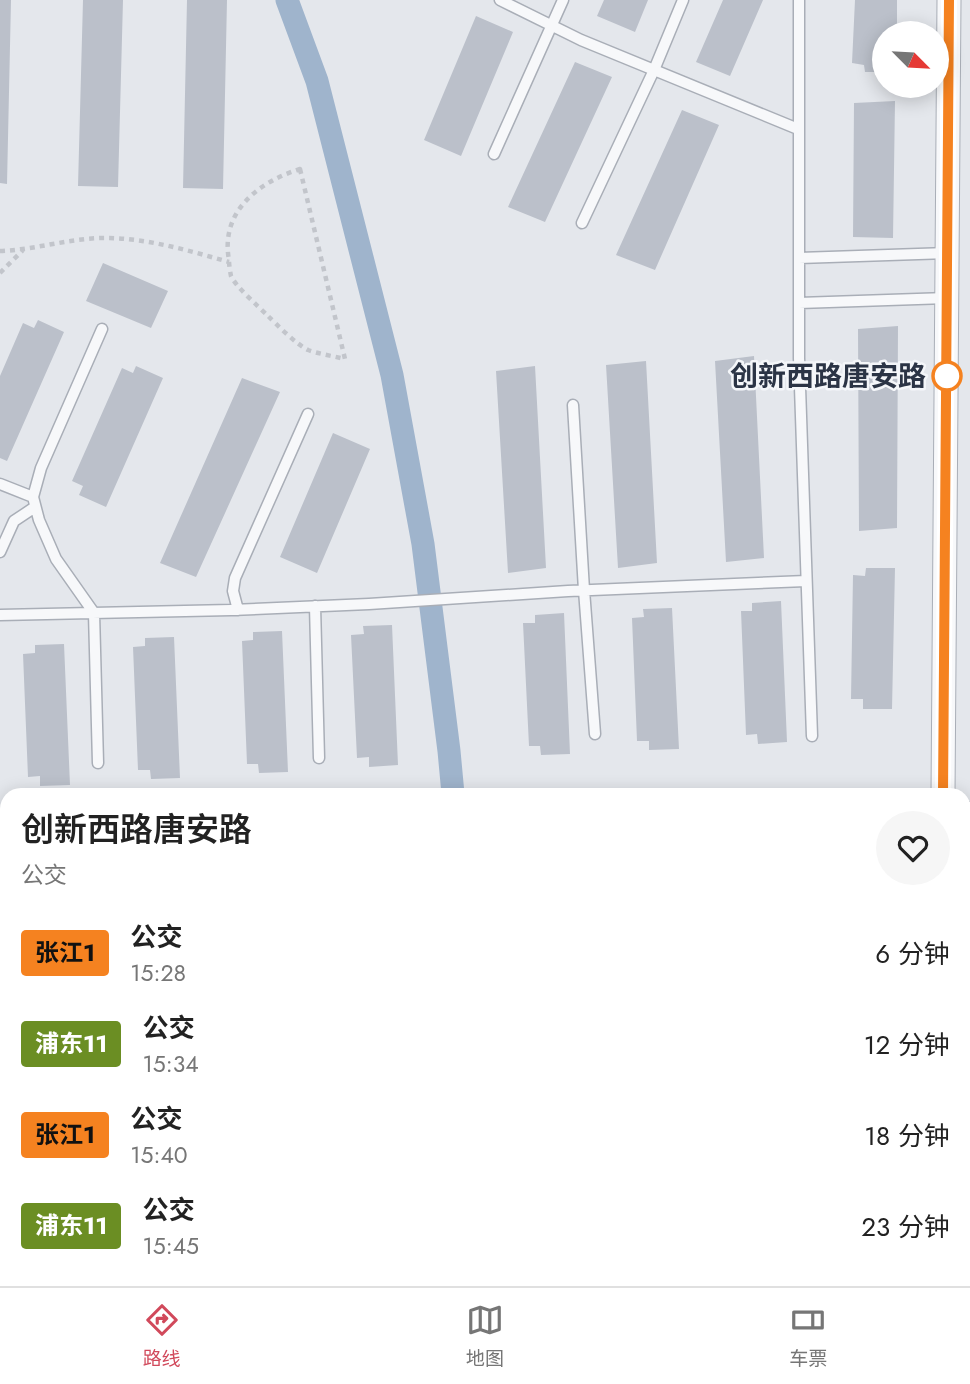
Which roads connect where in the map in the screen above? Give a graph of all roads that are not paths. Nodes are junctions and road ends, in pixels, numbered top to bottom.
1 (500, 0) edge
2 (563, 0) edge
3 (683, 0) edge
4 (799, 0) edge
5 (949, 0) edge
6 (553, 26) junction
7 (654, 70) junction
8 (798, 130) junction
9 (494, 154) dead end
10 (582, 222) dead end
11 (948, 253) junction
12 (799, 258) junction
13 (947, 298) junction
14 (799, 303) junction
15 (102, 329) dead end
16 (573, 405) dead end
17 (308, 414) dead end
18 (0, 484) edge
19 (34, 502) junction
20 (0, 552) edge
21 (806, 581) junction
22 (584, 590) junction
23 (315, 606) junction
24 (238, 610) junction
25 (94, 613) junction
26 (0, 615) edge
27 (595, 734) dead end
28 (812, 736) dead end
29 (319, 758) dead end
30 (98, 763) dead end
31 (943, 788) edge

1 - 6 lane
2 - 6 lane
3 - 7 lane
4 - 8 lane
5 - 11 street
6 - 7 lane
6 - 9 lane
7 - 8 lane
7 - 10 lane
8 - 12 lane
11 - 12 lane
11 - 13 street
12 - 14 lane
13 - 14 lane
13 - 31 street
14 - 21 lane
15 - 19 lane
16 - 22 lane
17 - 24 lane
18 - 19 lane
19 - 20 lane
19 - 25 lane
21 - 22 lane
21 - 28 lane
22 - 23 lane
22 - 27 lane
23 - 24 lane
23 - 29 lane
24 - 25 lane
25 - 26 lane
25 - 30 lane

